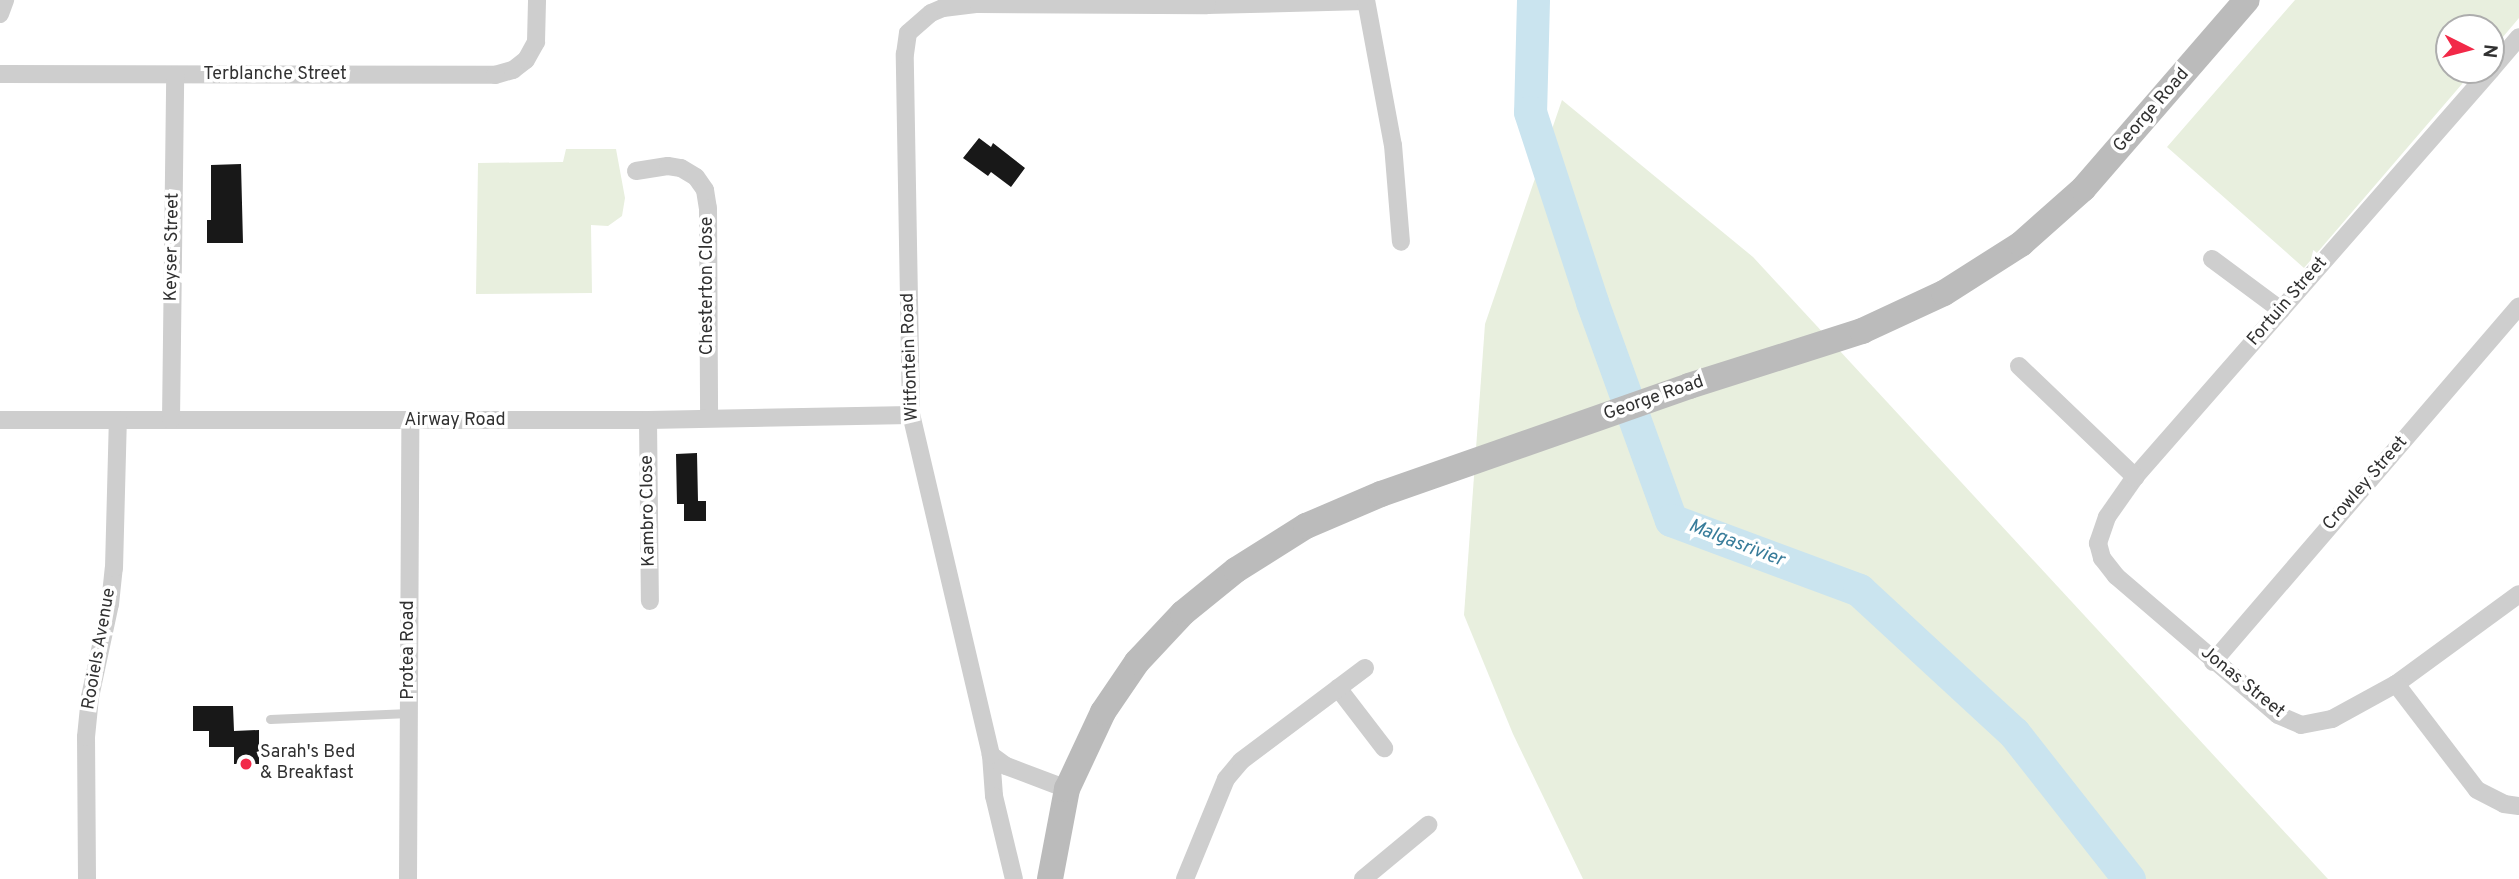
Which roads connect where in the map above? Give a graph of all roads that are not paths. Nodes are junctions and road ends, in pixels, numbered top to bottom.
1 (5, 0) edge
2 (537, 0) edge
3 (1366, 0) edge
4 (2247, 0) edge
5 (1207, 2) edge
6 (0, 14) edge
7 (2519, 37) edge
8 (2505, 54) edge
9 (0, 74) edge
10 (175, 75) junction
11 (2479, 84) edge
12 (636, 171) dead end
13 (1401, 242) dead end
14 (2212, 258) dead end
15 (2519, 306) edge
16 (2281, 310) junction
17 (2019, 366) dead end
18 (911, 415) junction
19 (709, 418) junction
20 (171, 419) junction
21 (0, 420) edge
22 (118, 420) junction
23 (648, 420) junction
24 (410, 421) junction
25 (2135, 477) junction
26 (2098, 543) joint
27 (2519, 594) edge
28 (650, 601) dead end
29 (2213, 662) junction
30 (1365, 668) dead end
31 (2396, 684) junction
32 (1338, 688) junction
33 (409, 713) junction
34 (270, 719) dead end
35 (1384, 748) dead end
36 (991, 755) junction
37 (1067, 789) junction
38 (2519, 806) edge
39 (1429, 825) dead end
40 (87, 879) edge
41 (408, 879) edge
42 (1014, 879) edge
43 (1050, 879) edge
44 (1185, 879) edge
45 (1363, 879) edge

1 - 6 street
2 - 10 street, Terblanche Street
3 - 5 street
3 - 13 street
4 - 37 main road, George Road
5 - 18 street, Witfontein Road
7 - 8 street, Fortuin Street
9 - 10 street, Terblanche Street
10 - 20 street, Keyser Street
11 - 16 street, Fortuin Street
12 - 19 street, Chesterton Close
14 - 16 street
15 - 29 street, Crowley Street
16 - 25 street, Fortuin Street
17 - 25 street
18 - 19 street, Airway Road
18 - 36 street, Witfontein Road
19 - 23 street, Airway Road
20 - 22 street, Airway Road
20 - 24 street, Airway Road
21 - 22 street, Airway Road
22 - 40 street, Rooiels Avenue
23 - 24 street, Airway Road
23 - 28 street, Kambro Close
24 - 33 street, Protea Road
25 - 26 street, Fortuin Street
26 - 29 street, Jonas Street
27 - 31 street, Jonas Street
29 - 31 street, Jonas Street
30 - 32 street
31 - 38 street
32 - 35 street
32 - 44 street
33 - 34 lane
33 - 41 street, Protea Road
36 - 37 street
36 - 42 street, Witfontein Road
37 - 43 main road
39 - 45 street

